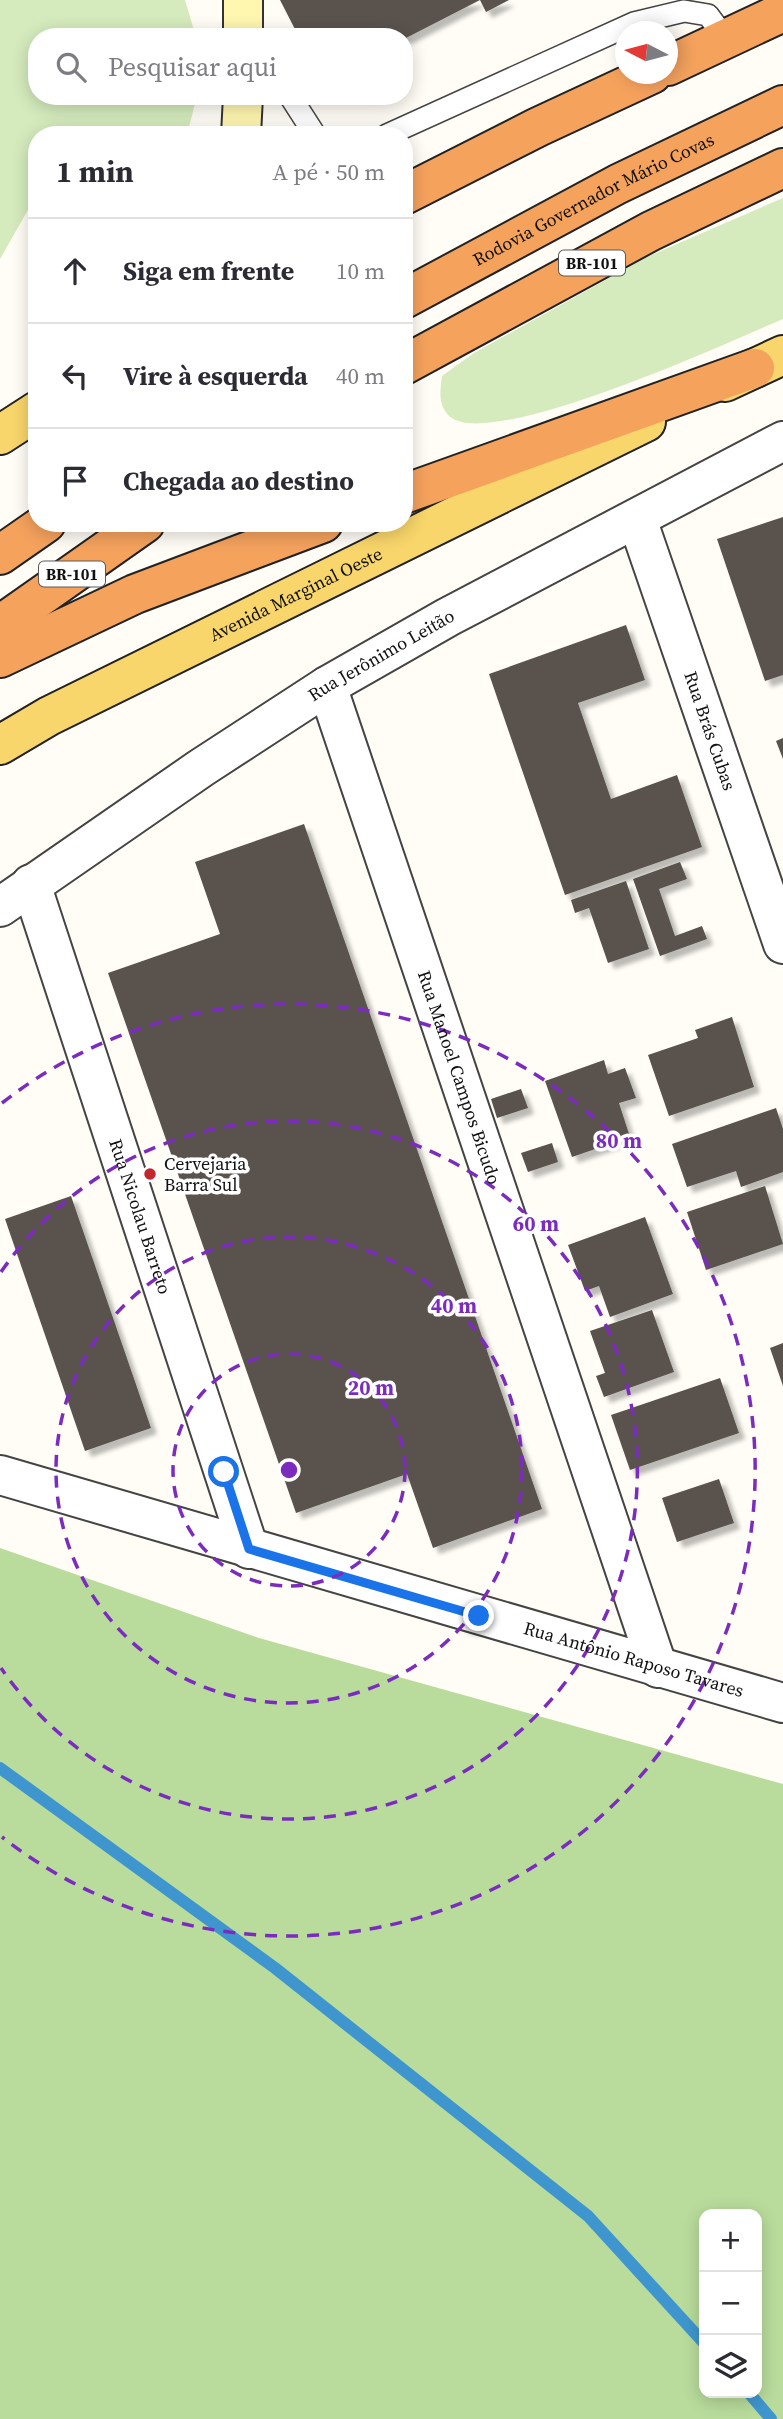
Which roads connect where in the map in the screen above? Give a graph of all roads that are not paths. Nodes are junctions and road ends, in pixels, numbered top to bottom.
1 (783, 12) edge
2 (726, 39) junction
3 (678, 61) edge
4 (630, 84) edge
5 (296, 105) edge
6 (783, 105) edge
7 (309, 126) edge
8 (407, 126) edge
9 (783, 168) edge
10 (413, 190) edge
11 (413, 294) edge
12 (413, 360) edge
13 (769, 361) edge
14 (28, 417) edge
15 (0, 435) edge
16 (783, 441) edge
17 (413, 491) edge
18 (637, 519) junction
19 (33, 532) edge
20 (132, 532) edge
21 (299, 532) edge
22 (0, 555) edge
23 (0, 625) edge
24 (0, 658) edge
25 (327, 687) junction
26 (0, 745) edge
27 (31, 884) junction
28 (0, 907) edge
29 (783, 944) edge
30 (0, 1475) edge
31 (249, 1549) junction
32 (658, 1668) junction
33 (783, 1703) edge

1 - 2 highway
2 - 3 highway
2 - 8 lane
4 - 10 highway
5 - 7 lane
6 - 11 highway, Rodovia Governador Mário Covas
9 - 12 highway, BR-101
13 - 17 highway
13 - 26 main road, Avenida Marginal Oeste
14 - 15 main road
16 - 18 street, Rua Jerônimo Leitão
18 - 25 street, Rua Jerônimo Leitão
18 - 29 street, Rua Brás Cubas
19 - 22 highway
20 - 23 highway, BR-101
21 - 24 highway
25 - 27 street, Rua Jerônimo Leitão
25 - 32 street, Rua Manoel Campos Bicudo
27 - 28 street, Rua Jerônimo Leitão
27 - 31 street, Rua Nicolau Barreto
30 - 31 street, Rua Antônio Raposo Tavares
31 - 32 street, Rua Antônio Raposo Tavares
32 - 33 street, Rua Antônio Raposo Tavares

